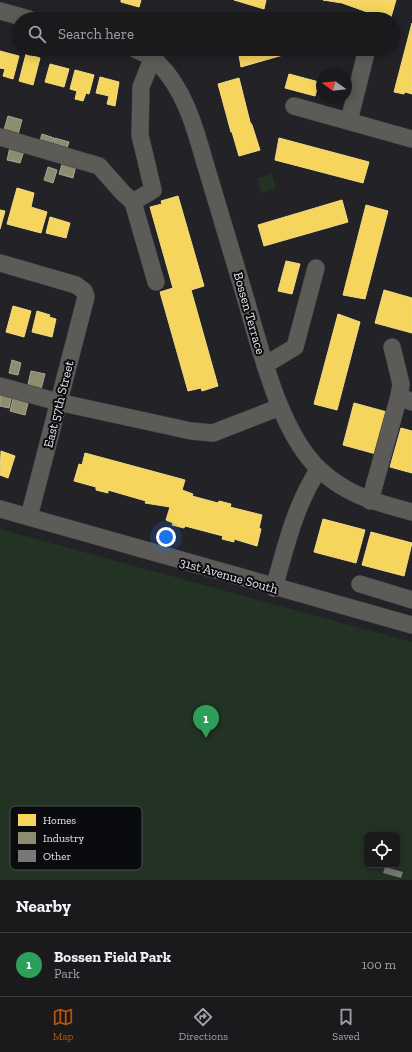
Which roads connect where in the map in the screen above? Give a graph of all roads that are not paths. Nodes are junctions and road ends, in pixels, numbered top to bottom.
1 (0, 11) edge
2 (12, 14) edge
3 (148, 56) edge
4 (365, 56) edge
5 (152, 58) junction
6 (294, 106) dead end
7 (349, 120) junction
8 (0, 137) edge
9 (412, 139) edge
10 (133, 202) junction
11 (0, 264) edge
12 (316, 268) dead end
13 (156, 282) dead end
14 (392, 347) dead end
15 (265, 365) junction
16 (0, 386) edge
17 (405, 399) edge
18 (58, 402) junction
19 (280, 407) junction
20 (319, 469) junction
21 (370, 501) junction
22 (0, 509) edge
23 (412, 512) edge
24 (29, 517) junction
25 (360, 584) dead end
26 (274, 588) junction
27 (404, 597) edge
28 (388, 619) junction
29 (412, 625) edge

1 - 2 street
3 - 5 street, Bossen Terrace
4 - 7 street
5 - 10 street
5 - 15 street, Bossen Terrace
6 - 7 street
7 - 9 street
8 - 10 street
10 - 13 street
11 - 18 street, East 57th Street
12 - 15 street
14 - 17 street
15 - 19 street, Bossen Terrace
16 - 18 street
17 - 21 street
18 - 19 street
18 - 24 street, East 57th Street
19 - 20 street, Bossen Terrace
20 - 21 street, Bossen Terrace
20 - 26 street
21 - 23 street, Bossen Terrace
22 - 24 street, 31st Avenue South
24 - 26 street, 31st Avenue South
25 - 27 street
26 - 28 street, 31st Avenue South
27 - 28 street
28 - 29 street, 31st Avenue South

